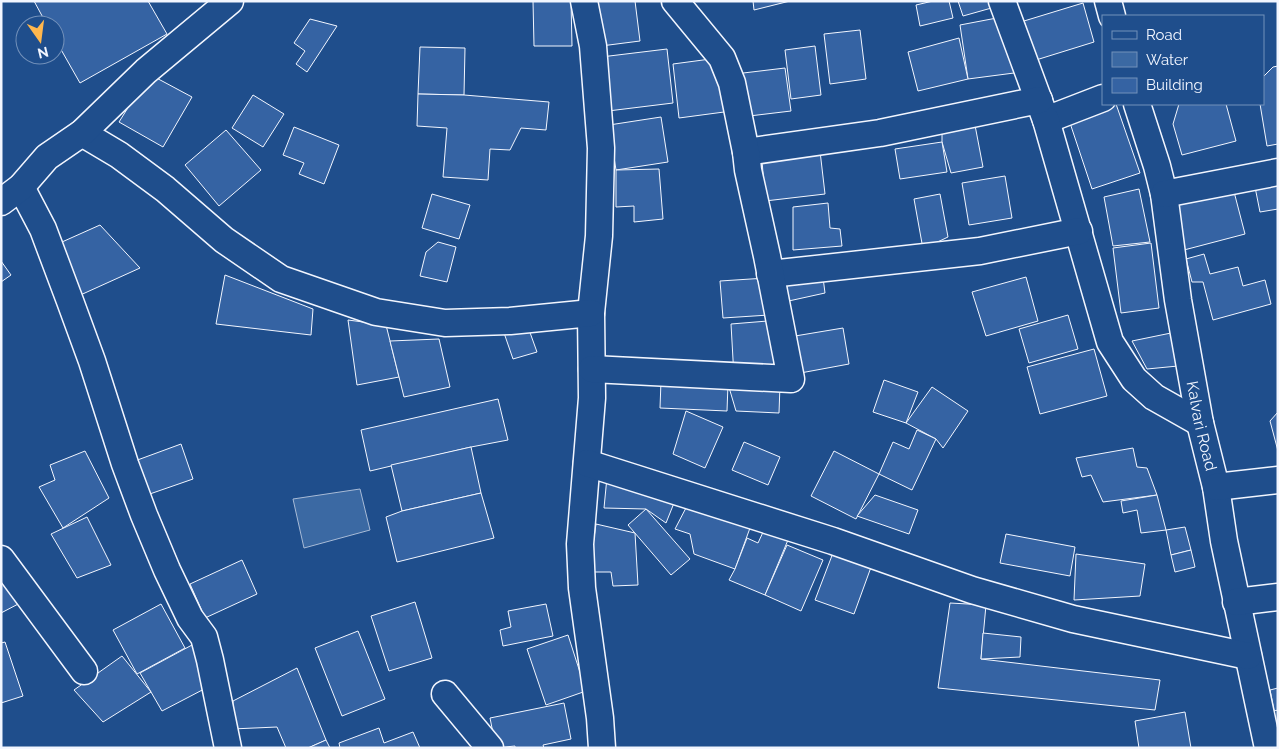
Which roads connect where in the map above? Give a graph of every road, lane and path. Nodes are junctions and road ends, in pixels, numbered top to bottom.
1 (230, 1) edge
2 (584, 1) edge
3 (676, 1) edge
4 (1002, 1) edge
5 (1108, 1) edge
6 (1112, 15) edge
7 (1102, 98) edge
8 (1137, 105) edge
9 (1043, 110) junction
10 (82, 132) junction
11 (746, 152) junction
12 (1278, 172) edge
13 (1164, 194) junction
14 (11, 195) edge
15 (1079, 231) junction
16 (770, 274) junction
17 (591, 313) junction
18 (592, 368) junction
19 (1200, 424) junction
20 (587, 463) junction
21 (1278, 480) edge
22 (1216, 488) junction
23 (1, 558) edge
24 (1278, 598) edge
25 (1236, 602) junction
26 (1248, 656) junction
27 (84, 671) dead end
28 (445, 694) dead end
29 (228, 748) edge
30 (490, 748) edge
31 (602, 748) edge
32 (1268, 748) edge

1 - 10 street
2 - 17 street
3 - 11 street
4 - 9 street
5 - 6 street
7 - 9 street
8 - 13 street, Kalvari Road
9 - 11 street
9 - 15 street
10 - 14 street
10 - 17 street
11 - 16 street
12 - 13 street
13 - 19 street, Kalvari Road
14 - 29 street
15 - 16 street
15 - 19 street
16 - 18 street
17 - 18 street
18 - 20 street
19 - 22 street, Kalvari Road
20 - 26 street
20 - 31 street
21 - 22 street
22 - 25 street, Kalvari Road
23 - 27 street
24 - 25 street
25 - 26 street, Kalvari Road
26 - 32 street, Kalvari Road
28 - 30 street

